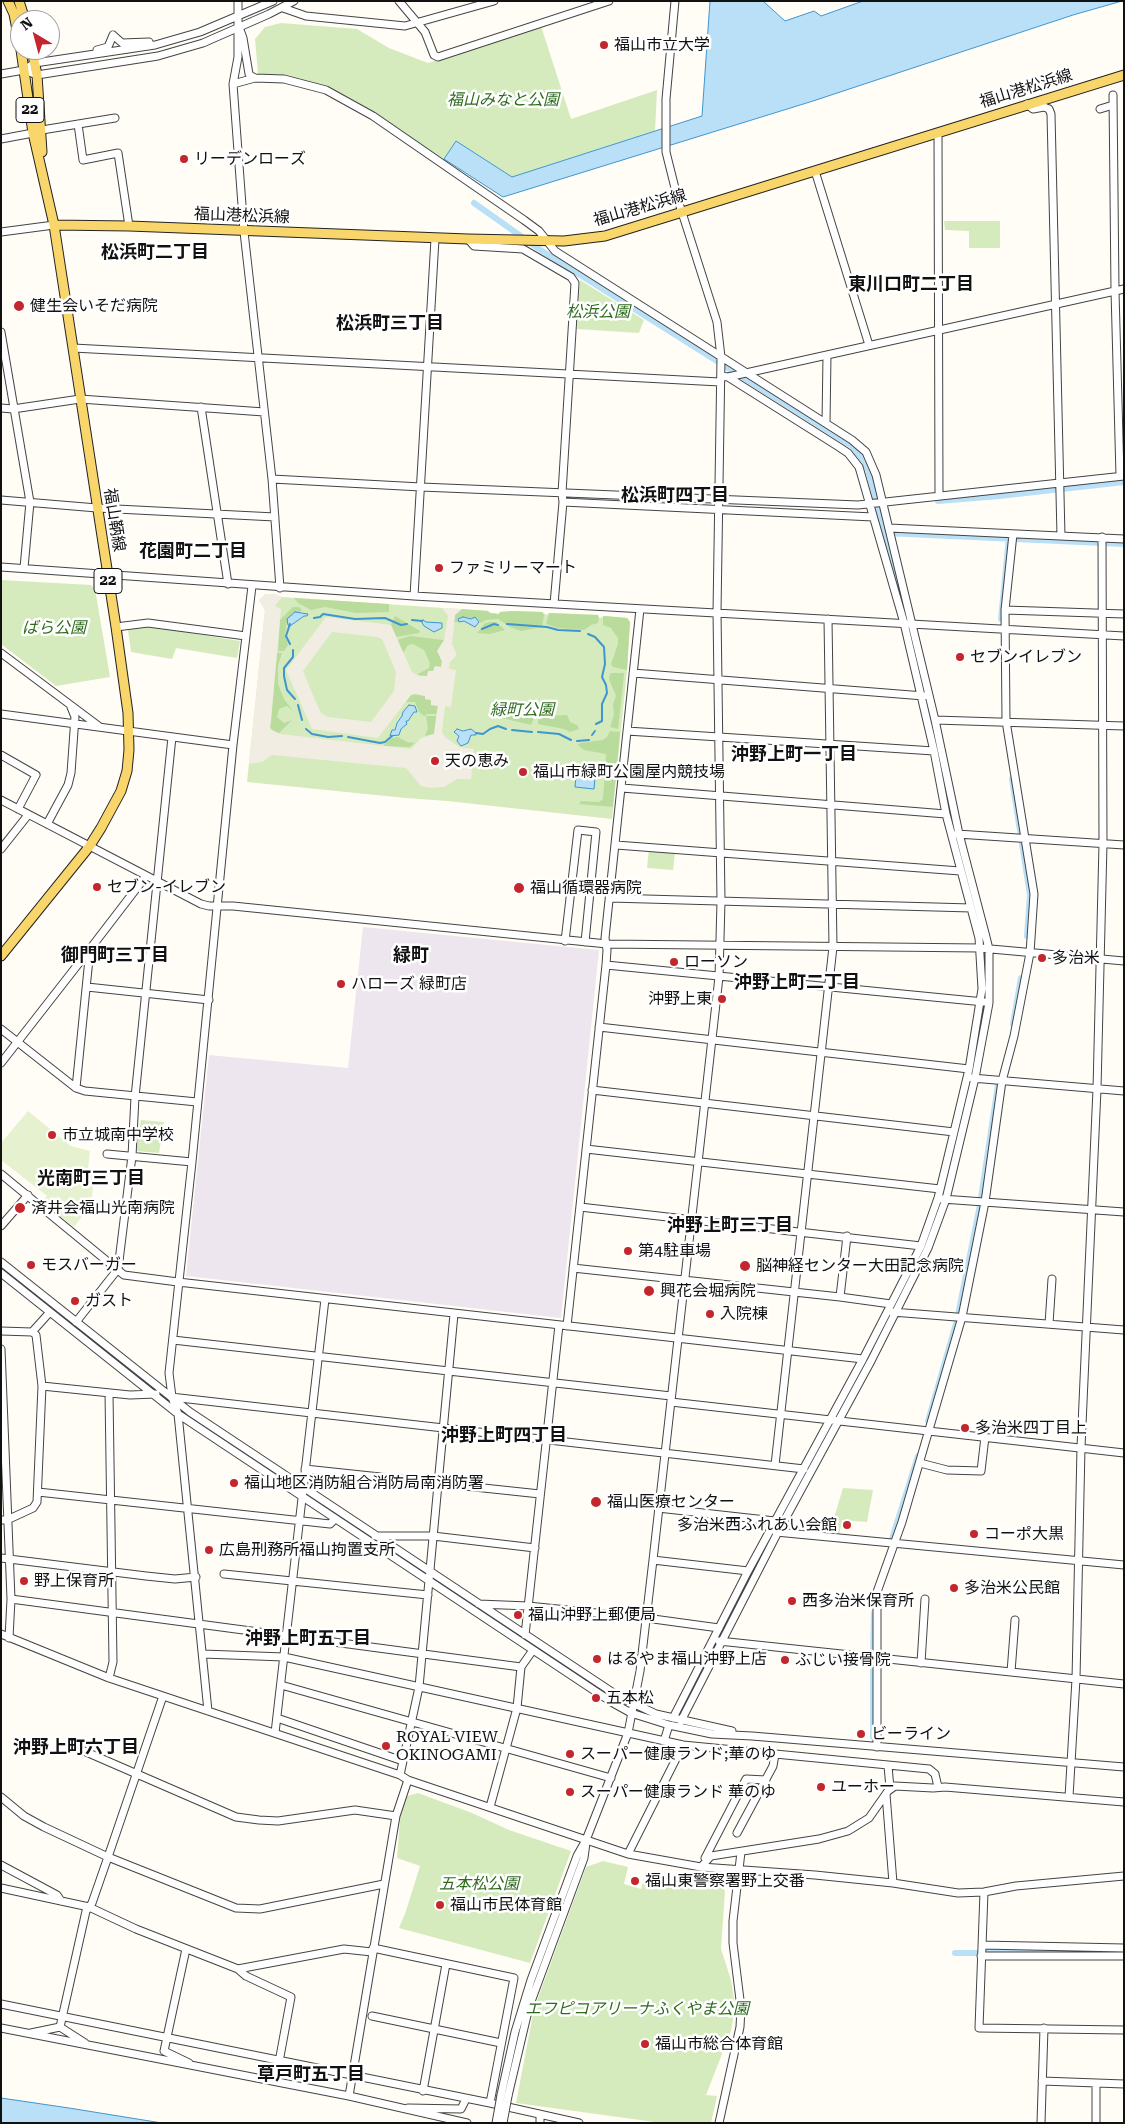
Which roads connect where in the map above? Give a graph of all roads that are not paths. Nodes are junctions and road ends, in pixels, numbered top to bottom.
1 (238, 1) edge
2 (273, 1) edge
3 (294, 1) edge
4 (400, 1) edge
5 (494, 1) edge
6 (609, 1) edge
7 (675, 1) edge
8 (283, 8) junction
9 (239, 16) junction
10 (418, 24) junction
11 (238, 27) junction
12 (163, 43) junction
13 (72, 58) junction
14 (22, 60) edge
15 (34, 60) edge
16 (35, 63) junction
17 (24, 70) junction
18 (1, 74) edge
19 (37, 75) junction
20 (1124, 75) edge
21 (255, 78) junction
22 (234, 84) junction
23 (1113, 95) dead end
24 (1027, 104) junction
25 (1113, 106) junction
26 (1100, 109) dead end
27 (115, 118) dead end
28 (78, 124) junction
29 (38, 131) junction
30 (938, 133) junction
31 (1, 139) edge
32 (816, 171) junction
33 (683, 212) junction
34 (54, 225) junction
35 (129, 226) junction
36 (1, 232) edge
37 (244, 232) junction
38 (435, 239) junction
39 (468, 240) junction
40 (547, 240) junction
41 (1124, 289) edge
42 (1115, 291) junction
43 (1056, 304) junction
44 (939, 330) junction
45 (1, 332) edge
46 (869, 345) junction
47 (73, 348) junction
48 (827, 354) junction
49 (721, 357) junction
50 (258, 359) junction
51 (429, 367) junction
52 (747, 372) junction
53 (570, 375) junction
54 (8, 378) junction
55 (723, 378) junction
56 (1, 384) edge
57 (80, 399) junction
58 (201, 407) junction
59 (1, 408) edge
60 (13, 409) junction
61 (264, 412) junction
62 (826, 423) junction
63 (1122, 476) edge
64 (272, 479) junction
65 (421, 487) junction
66 (1060, 487) junction
67 (562, 493) junction
68 (939, 496) junction
69 (1, 500) edge
70 (719, 500) junction
71 (30, 502) junction
72 (563, 502) junction
73 (876, 503) junction
74 (97, 508) junction
75 (718, 511) junction
76 (216, 514) junction
77 (275, 516) junction
78 (873, 517) junction
79 (889, 529) junction
80 (1061, 536) junction
81 (1013, 537) junction
82 (1124, 539) edge
83 (1102, 540) junction
84 (1, 567) edge
85 (24, 568) junction
86 (107, 575) junction
87 (228, 584) junction
88 (252, 586) junction
89 (280, 588) junction
90 (414, 596) junction
91 (554, 604) junction
92 (640, 609) junction
93 (1006, 610) junction
94 (717, 612) junction
95 (1102, 613) junction
96 (1124, 614) edge
97 (828, 619) junction
98 (904, 623) junction
99 (913, 624) junction
100 (116, 627) junction
101 (1006, 629) junction
102 (1103, 635) junction
103 (246, 636) junction
104 (1124, 636) edge
105 (1, 653) edge
106 (633, 673) junction
107 (718, 679) junction
108 (829, 688) junction
109 (926, 696) junction
110 (71, 707) junction
111 (1, 714) edge
112 (935, 720) junction
113 (1006, 721) junction
114 (75, 725) junction
115 (1103, 725) junction
116 (1124, 726) edge
117 (102, 729) junction
118 (627, 731) junction
119 (128, 732) junction
120 (172, 737) junction
121 (719, 738) junction
122 (829, 744) junction
123 (233, 746) junction
124 (934, 751) junction
125 (1, 755) edge
126 (622, 788) junction
127 (718, 796) junction
128 (1, 800) edge
129 (831, 805) junction
130 (18, 809) junction
131 (946, 814) junction
132 (28, 815) junction
133 (47, 824) junction
134 (956, 834) junction
135 (1025, 838) junction
136 (1103, 844) junction
137 (616, 845) junction
138 (1124, 845) edge
139 (89, 846) junction
140 (1, 849) edge
141 (720, 853) junction
142 (831, 861) junction
143 (960, 871) junction
144 (146, 876) junction
145 (159, 882) junction
146 (610, 898) junction
147 (721, 901) junction
148 (832, 904) junction
149 (218, 906) junction
150 (971, 908) junction
151 (565, 941) junction
152 (585, 942) junction
153 (607, 944) junction
154 (721, 946) junction
155 (833, 947) junction
156 (90, 949) junction
157 (985, 949) junction
158 (1030, 953) junction
159 (1, 956) edge
160 (1101, 958) junction
161 (1124, 961) edge
162 (606, 965) junction
163 (718, 977) junction
164 (87, 987) junction
165 (829, 987) junction
166 (146, 993) junction
167 (209, 1000) junction
168 (985, 1002) junction
169 (600, 1027) junction
170 (1, 1029) edge
171 (712, 1039) junction
172 (17, 1043) junction
173 (821, 1052) junction
174 (1, 1063) edge
175 (968, 1069) junction
176 (971, 1078) junction
177 (1002, 1081) junction
178 (76, 1088) junction
179 (1097, 1089) junction
180 (592, 1090) junction
181 (1124, 1091) edge
182 (135, 1096) junction
183 (197, 1102) junction
184 (704, 1102) junction
185 (814, 1115) junction
186 (954, 1132) junction
187 (586, 1149) junction
188 (107, 1154) dead end
189 (132, 1156) junction
190 (192, 1162) junction
191 (697, 1162) junction
192 (1, 1174) edge
193 (808, 1174) junction
194 (940, 1189) junction
195 (28, 1195) junction
196 (942, 1199) junction
197 (985, 1202) junction
198 (580, 1207) junction
199 (1092, 1210) junction
200 (1124, 1212) edge
201 (691, 1220) junction
202 (1, 1226) edge
203 (801, 1232) junction
204 (847, 1236) junction
205 (921, 1246) junction
206 (1, 1262) edge
207 (573, 1268) junction
208 (118, 1269) junction
209 (1, 1273) edge
210 (1052, 1278) dead end
211 (684, 1280) junction
212 (178, 1282) junction
213 (794, 1293) junction
214 (840, 1297) junction
215 (325, 1299) junction
216 (892, 1311) junction
217 (50, 1312) junction
218 (454, 1314) junction
219 (962, 1317) junction
220 (76, 1322) junction
221 (1049, 1324) junction
222 (563, 1325) junction
223 (1086, 1328) junction
224 (1124, 1330) edge
225 (1, 1331) edge
226 (32, 1332) junction
227 (677, 1338) junction
228 (173, 1340) junction
229 (1, 1349) edge
230 (787, 1351) junction
231 (318, 1356) junction
232 (867, 1360) junction
233 (449, 1370) junction
234 (553, 1382) junction
235 (42, 1386) junction
236 (109, 1393) junction
237 (155, 1394) junction
238 (172, 1397) junction
239 (671, 1399) junction
240 (311, 1413) junction
241 (178, 1414) junction
242 (781, 1415) junction
243 (835, 1420) junction
244 (444, 1428) junction
245 (929, 1431) junction
246 (985, 1437) junction
247 (547, 1440) junction
248 (1081, 1448) junction
249 (1124, 1453) edge
250 (665, 1454) junction
251 (920, 1463) junction
252 (774, 1465) junction
253 (804, 1469) junction
254 (305, 1470) junction
255 (439, 1484) junction
256 (303, 1488) junction
257 (38, 1492) junction
258 (540, 1494) junction
259 (302, 1496) junction
260 (110, 1500) junction
261 (658, 1508) junction
262 (189, 1509) junction
263 (335, 1519) junction
264 (4, 1520) edge
265 (775, 1521) junction
266 (299, 1522) junction
267 (774, 1532) junction
268 (374, 1536) junction
269 (433, 1536) junction
270 (894, 1544) junction
271 (535, 1548) junction
272 (5, 1558) edge
273 (653, 1560) junction
274 (1078, 1561) junction
275 (1124, 1565) edge
276 (429, 1571) junction
277 (748, 1571) junction
278 (112, 1572) junction
279 (224, 1574) dead end
280 (196, 1577) junction
281 (292, 1581) junction
282 (430, 1581) junction
283 (428, 1595) junction
284 (925, 1599) dead end
285 (11, 1600) junction
286 (478, 1604) junction
287 (528, 1606) junction
288 (112, 1612) junction
289 (646, 1618) junction
290 (1015, 1620) dead end
291 (200, 1624) junction
292 (719, 1628) junction
293 (1, 1634) edge
294 (525, 1635) junction
295 (287, 1636) junction
296 (9, 1638) junction
297 (716, 1641) junction
298 (533, 1650) junction
299 (203, 1654) junction
300 (422, 1654) junction
301 (284, 1657) junction
302 (877, 1658) junction
303 (920, 1663) junction
304 (521, 1667) junction
305 (1011, 1672) junction
306 (109, 1678) junction
307 (1076, 1679) junction
308 (281, 1684) junction
309 (1124, 1684) edge
310 (419, 1687) junction
311 (163, 1696) junction
312 (633, 1704) junction
313 (517, 1708) junction
314 (208, 1711) junction
315 (631, 1713) junction
316 (277, 1718) junction
317 (673, 1718) junction
318 (681, 1721) junction
319 (412, 1722) junction
320 (669, 1725) junction
321 (628, 1732) junction
322 (275, 1733) junction
323 (752, 1736) junction
324 (664, 1741) junction
325 (683, 1745) junction
326 (877, 1747) junction
327 (77, 1748) dead end
328 (506, 1749) junction
329 (775, 1754) junction
330 (403, 1761) junction
331 (1071, 1763) junction
332 (888, 1766) junction
333 (1124, 1767) edge
334 (136, 1774) junction
335 (400, 1775) junction
336 (610, 1778) junction
337 (408, 1780) junction
338 (766, 1780) junction
339 (938, 1787) junction
340 (888, 1791) junction
341 (1, 1797) edge
342 (1069, 1797) junction
343 (1124, 1802) edge
344 (490, 1807) junction
345 (396, 1816) junction
346 (736, 1833) dead end
347 (586, 1840) junction
348 (741, 1852) junction
349 (628, 1854) junction
350 (108, 1857) junction
351 (1, 1865) edge
352 (701, 1867) junction
353 (738, 1870) junction
354 (1124, 1876) edge
355 (893, 1883) junction
356 (384, 1884) junction
357 (1, 1888) edge
358 (984, 1892) junction
359 (61, 1901) junction
360 (89, 1907) junction
361 (982, 1945) junction
362 (1124, 1948) edge
363 (186, 1949) junction
364 (373, 1950) junction
365 (981, 1956) junction
366 (1124, 1956) edge
367 (446, 1964) junction
368 (238, 1969) junction
369 (1, 2004) edge
370 (372, 2016) dead end
371 (63, 2017) junction
372 (60, 2027) junction
373 (1, 2028) edge
374 (1044, 2028) junction
375 (434, 2029) junction
376 (1124, 2030) edge
377 (28, 2033) junction
378 (166, 2038) junction
379 (501, 2043) junction
380 (90, 2046) junction
381 (279, 2062) junction
382 (198, 2067) junction
383 (352, 2077) junction
384 (1042, 2081) junction
385 (1096, 2083) junction
386 (1124, 2084) edge
387 (423, 2091) junction
388 (349, 2096) junction
389 (505, 2096) junction
390 (466, 2099) junction
391 (490, 2103) junction
392 (399, 2108) junction
393 (540, 2119) edge
394 (467, 2123) edge
395 (496, 2123) edge
396 (503, 2123) edge
397 (579, 2123) edge
398 (719, 2123) edge
399 (1041, 2123) edge
400 (1096, 2123) edge

1 - 9 street
2 - 9 street
3 - 8 street
4 - 10 street
5 - 10 street
6 - 10 street
7 - 33 street
8 - 10 street
8 - 11 street
9 - 11 street
9 - 12 street
11 - 19 street
11 - 21 street
11 - 22 street
12 - 13 street
12 - 13 street
13 - 16 street
14 - 17 main road, 福山鞆線 / 22
15 - 16 main road, 福山鞆線 / 22
16 - 17 street
16 - 19 main road, 福山鞆線 / 22
17 - 18 street
17 - 19 street
17 - 29 main road, 福山鞆線 / 22
19 - 29 main road, 福山鞆線 / 22
20 - 24 main road, 福山港松浜線
21 - 22 street
21 - 40 street
22 - 37 street
23 - 25 street
24 - 30 main road, 福山港松浜線
24 - 43 street
25 - 26 street
25 - 42 street
27 - 28 street
28 - 29 street
28 - 35 street
29 - 31 street
29 - 34 main road, 福山鞆線 / 22
30 - 32 main road, 福山港松浜線
30 - 44 street
32 - 33 main road, 福山港松浜線
32 - 46 street
33 - 40 main road, 福山港松浜線
33 - 49 street
34 - 35 main road, 福山港松浜線
34 - 36 street
34 - 47 main road, 福山鞆線 / 22
35 - 37 main road, 福山港松浜線
37 - 38 main road, 福山港松浜線
37 - 50 street
38 - 39 main road, 福山港松浜線
38 - 51 street
39 - 40 main road, 福山港松浜線
39 - 53 street
40 - 49 street
41 - 42 street
42 - 43 street
42 - 63 street
43 - 44 street
43 - 66 street
44 - 46 street
44 - 68 street
45 - 54 street
46 - 48 street
47 - 50 street
47 - 57 main road, 福山鞆線 / 22
48 - 52 street
48 - 62 street
49 - 52 street
49 - 55 street
50 - 51 street
50 - 61 street
51 - 53 street
51 - 65 street
52 - 55 street
52 - 62 street
53 - 55 street
53 - 67 street
54 - 56 street
54 - 60 street
55 - 70 street
55 - 73 street
57 - 58 street
57 - 60 street
57 - 74 main road, 福山鞆線 / 22
58 - 61 street
58 - 76 street
59 - 60 street
60 - 71 street
61 - 64 street
62 - 73 street
63 - 66 street
64 - 65 street
64 - 77 street
65 - 67 street
65 - 90 street
66 - 68 street
66 - 80 street
67 - 70 street
67 - 72 street
68 - 73 street
69 - 71 street
70 - 73 street
70 - 75 street
71 - 74 street
71 - 85 street
72 - 75 street
72 - 91 street
73 - 78 street
73 - 79 street
74 - 76 street
74 - 86 main road, 福山鞆線 / 22
75 - 78 street
75 - 94 street
76 - 77 street
76 - 87 street
77 - 89 street
78 - 98 street
79 - 81 street
79 - 99 street
80 - 81 street
80 - 83 street
81 - 93 street
82 - 83 street
83 - 95 street
84 - 85 street
85 - 86 street
86 - 87 street
86 - 100 main road, 福山鞆線 / 22
87 - 88 street
88 - 89 street
88 - 103 street
89 - 90 street
90 - 91 street
91 - 92 street
92 - 94 street
92 - 106 street
93 - 95 street
93 - 101 street
94 - 97 street
94 - 107 street
95 - 96 street
95 - 102 street
97 - 98 street
97 - 108 street
98 - 99 street
98 - 109 street
99 - 101 street
99 - 109 street
100 - 103 street
100 - 119 main road, 福山鞆線 / 22
101 - 102 street
101 - 113 street
102 - 104 street
102 - 115 street
103 - 123 street
105 - 110 street
106 - 107 street
106 - 118 street
107 - 108 street
107 - 121 street
108 - 109 street
108 - 122 street
109 - 112 street
109 - 124 street
110 - 114 street
110 - 117 street
111 - 114 street
112 - 113 street
112 - 134 street
113 - 115 street
113 - 135 street
114 - 117 street
114 - 133 street
115 - 116 street
115 - 136 street
117 - 119 street
118 - 121 street
118 - 126 street
119 - 120 street
119 - 139 main road, 福山鞆線 / 22
120 - 123 street
120 - 145 street
121 - 122 street
121 - 127 street
122 - 124 street
122 - 129 street
123 - 149 street
124 - 131 street
125 - 130 street
126 - 127 street
126 - 137 street
127 - 129 street
127 - 141 street
128 - 130 street
129 - 131 street
129 - 142 street
130 - 132 street
131 - 134 street
132 - 133 street
132 - 140 street
133 - 139 street
134 - 135 street
134 - 143 street
134 - 157 street
135 - 136 street
135 - 158 street
136 - 138 street
136 - 160 street
137 - 141 street
137 - 146 street
139 - 144 street
139 - 159 main road, 福山鞆線 / 22
141 - 142 street
141 - 147 street
142 - 143 street
142 - 148 street
143 - 150 street
144 - 145 street
144 - 156 street
145 - 149 street
145 - 166 street
146 - 147 street
146 - 153 street
147 - 148 street
147 - 154 street
148 - 150 street
148 - 155 street
149 - 151 street
149 - 167 street
150 - 157 street
151 - 152 street
151 - 152 street
152 - 153 street
153 - 154 street
153 - 162 street
154 - 155 street
154 - 163 street
155 - 157 street
155 - 165 street
156 - 164 street
156 - 172 street
157 - 158 street
157 - 168 street
158 - 160 street
158 - 177 street
160 - 161 street
160 - 179 street
162 - 163 street
162 - 169 street
163 - 165 street
163 - 171 street
164 - 166 street
164 - 178 street
165 - 168 street
165 - 173 street
166 - 167 street
166 - 182 street
167 - 183 street
168 - 175 street
168 - 176 street
169 - 171 street
169 - 180 street
170 - 172 street
171 - 173 street
171 - 184 street
172 - 174 street
172 - 178 street
173 - 175 street
173 - 185 street
175 - 176 street
176 - 177 street
176 - 186 street
176 - 196 street
177 - 179 street
177 - 197 street
178 - 182 street
179 - 181 street
179 - 199 street
180 - 184 street
180 - 187 street
182 - 183 street
182 - 189 street
183 - 190 street
184 - 185 street
184 - 191 street
185 - 186 street
185 - 193 street
186 - 194 street
187 - 191 street
187 - 198 street
188 - 189 street
189 - 190 street
189 - 208 street
190 - 212 street
191 - 193 street
191 - 201 street
192 - 195 street
193 - 194 street
193 - 203 street
194 - 196 street
195 - 202 street
195 - 208 street
196 - 197 street
196 - 205 street
196 - 216 street
197 - 199 street
197 - 219 street
198 - 201 street
198 - 207 street
199 - 200 street
199 - 223 street
201 - 203 street
201 - 211 street
203 - 204 street
203 - 213 street
204 - 205 street
204 - 214 street
205 - 216 street
206 - 220 street
207 - 211 street
207 - 222 street
208 - 212 street
208 - 220 street
209 - 217 street
210 - 221 street
211 - 213 street
211 - 227 street
212 - 215 street
212 - 228 street
213 - 214 street
213 - 230 street
214 - 216 street
215 - 218 street
215 - 231 street
216 - 219 street
216 - 232 street
217 - 226 street
217 - 237 street
218 - 222 street
218 - 233 street
219 - 221 street
219 - 245 street
220 - 238 street
221 - 223 street
222 - 227 street
222 - 234 street
223 - 224 street
223 - 248 street
225 - 226 street
226 - 235 street
227 - 230 street
227 - 239 street
228 - 231 street
228 - 238 street
229 - 264 street
230 - 232 street
230 - 242 street
231 - 233 street
231 - 240 street
232 - 243 street
233 - 234 street
233 - 244 street
234 - 239 street
234 - 247 street
235 - 236 street
235 - 257 street
236 - 237 street
236 - 260 street
237 - 238 street
237 - 241 street
238 - 240 street
238 - 241 street
238 - 256 street
239 - 242 street
239 - 250 street
240 - 244 street
240 - 254 street
241 - 259 street
241 - 262 street
242 - 243 street
242 - 252 street
243 - 245 street
243 - 253 street
243 - 267 street
244 - 247 street
244 - 255 street
245 - 246 street
245 - 251 street
246 - 248 street
246 - 251 street
247 - 250 street
247 - 258 street
248 - 249 street
248 - 274 street
250 - 252 street
250 - 261 street
251 - 270 street
252 - 253 street
253 - 265 street
254 - 255 street
254 - 256 street
255 - 258 street
255 - 269 street
256 - 259 street
256 - 268 street
257 - 260 street
257 - 264 street
258 - 271 street
259 - 263 street
259 - 266 street
260 - 262 street
260 - 278 street
261 - 265 street
261 - 273 street
262 - 266 street
262 - 280 street
263 - 266 street
263 - 282 street
264 - 272 street
265 - 267 street
266 - 281 street
267 - 270 street
267 - 277 street
267 - 297 street
268 - 269 street
268 - 276 street
269 - 271 street
269 - 276 street
270 - 274 street
270 - 302 street
271 - 287 street
272 - 278 street
272 - 285 street
273 - 277 street
273 - 289 street
274 - 275 street
274 - 307 street
276 - 282 street
276 - 286 street
277 - 292 street
278 - 280 street
278 - 288 street
279 - 281 street
280 - 291 street
281 - 283 street
281 - 295 street
282 - 283 street
282 - 298 street
283 - 300 street
284 - 303 street
285 - 288 street
285 - 296 street
286 - 287 street
286 - 294 street
287 - 289 street
287 - 294 street
288 - 291 street
288 - 306 street
289 - 292 street
289 - 312 street
290 - 305 street
291 - 295 street
291 - 299 street
292 - 297 street
293 - 296 street
294 - 312 street
295 - 300 street
295 - 301 street
296 - 306 street
297 - 302 street
297 - 317 street
297 - 318 street
298 - 304 street
298 - 315 street
299 - 301 street
299 - 314 street
300 - 304 street
300 - 310 street
301 - 308 street
301 - 310 street
302 - 303 street
302 - 326 street
303 - 305 street
304 - 313 street
305 - 307 street
306 - 311 street
307 - 309 street
307 - 331 street
308 - 316 street
308 - 319 street
310 - 313 street
310 - 319 street
311 - 314 street
311 - 334 street
312 - 315 street
312 - 317 street
313 - 321 street
313 - 328 street
314 - 322 street
315 - 320 street
315 - 321 street
316 - 322 street
316 - 330 street
317 - 318 street
318 - 323 street
319 - 328 street
319 - 330 street
320 - 323 street
320 - 324 street
321 - 324 street
321 - 336 street
322 - 335 street
323 - 326 street
324 - 325 street
325 - 329 street
325 - 349 street
326 - 331 street
327 - 334 street
328 - 336 street
328 - 344 street
329 - 332 street
329 - 338 street
330 - 335 street
331 - 333 street
331 - 342 street
332 - 339 street
332 - 340 street
334 - 345 street
334 - 350 street
335 - 337 street
336 - 347 street
337 - 344 street
337 - 345 street
338 - 346 street
338 - 352 street
339 - 340 street
339 - 342 street
340 - 348 street
340 - 355 street
341 - 350 street
342 - 343 street
344 - 347 street
345 - 356 street
347 - 349 street
347 - 389 street
348 - 352 street
348 - 353 street
349 - 352 street
350 - 356 street
350 - 360 street
351 - 359 street
352 - 353 street
353 - 355 street
353 - 398 street
354 - 358 street
355 - 358 street
356 - 364 street
357 - 359 street
358 - 361 street
359 - 360 street
360 - 363 street
360 - 371 street
361 - 362 street
361 - 365 street
363 - 368 street
363 - 378 street
364 - 367 street
364 - 368 street
364 - 383 street
365 - 366 street
365 - 374 street
367 - 375 street
367 - 379 street
368 - 381 street
369 - 371 street
370 - 375 street
371 - 372 street
371 - 378 street
372 - 377 street
372 - 380 street
373 - 377 street
374 - 376 street
374 - 384 street
375 - 379 street
375 - 387 street
377 - 380 street
378 - 381 street
378 - 382 street
379 - 391 street
380 - 382 street
381 - 383 street
382 - 388 street
383 - 387 street
383 - 388 street
384 - 385 street
384 - 399 street
385 - 386 street
385 - 400 street
387 - 390 street
388 - 392 street
389 - 395 street, bridge
389 - 396 street, bridge
390 - 391 street
390 - 392 street
391 - 393 street
392 - 394 street
393 - 397 street

